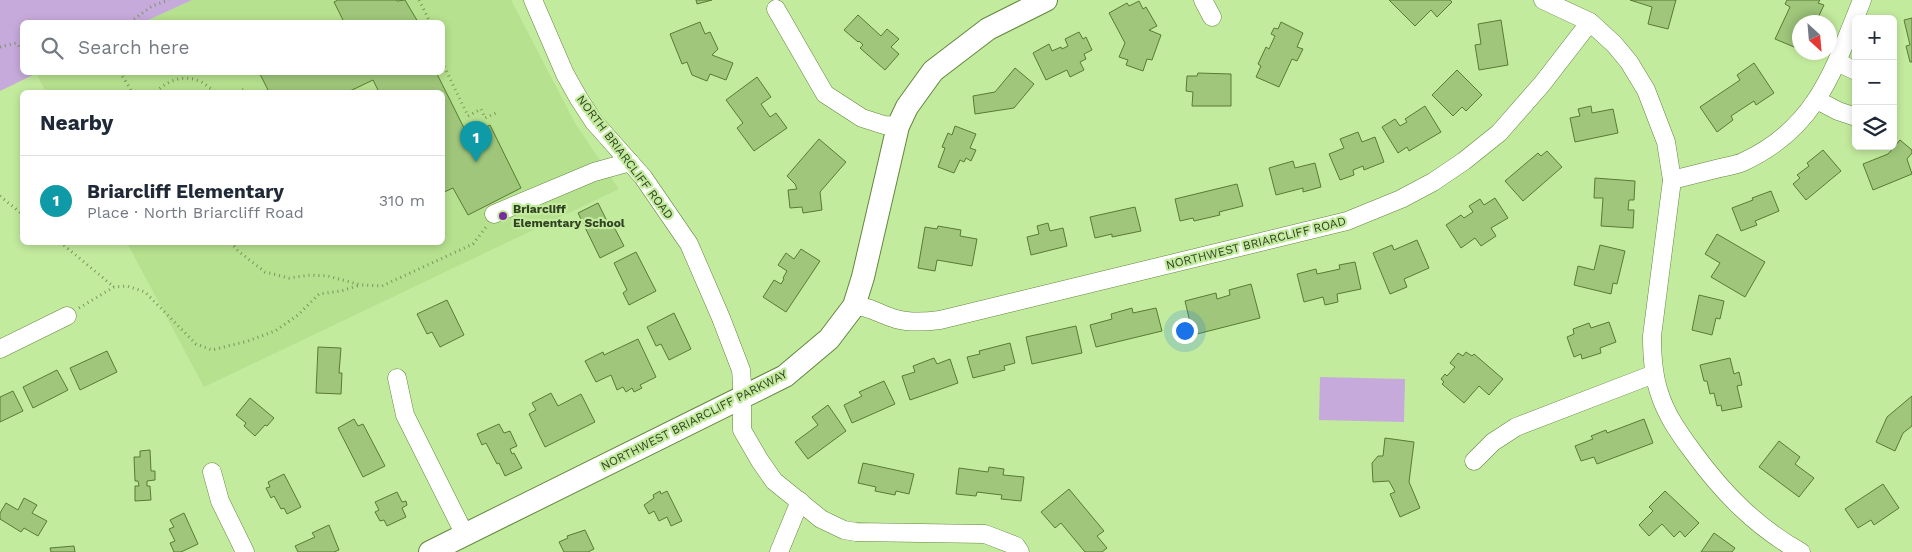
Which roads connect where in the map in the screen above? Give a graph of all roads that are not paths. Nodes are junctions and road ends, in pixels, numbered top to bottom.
1 (533, 0) edge
2 (1046, 0) edge
3 (1203, 0) edge
4 (1543, 0) edge
5 (1862, 0) edge
6 (776, 10) dead end
7 (1212, 17) dead end
8 (1590, 22) junction
9 (1837, 62) junction
10 (1852, 69) edge
11 (1817, 100) junction
12 (1852, 116) edge
13 (898, 126) junction
14 (630, 162) junction
15 (1672, 180) junction
16 (494, 219) road end
17 (854, 306) junction
18 (72, 313) road end
19 (0, 349) edge
20 (1654, 374) junction
21 (397, 378) dead end
22 (741, 399) junction
23 (1474, 461) dead end
24 (212, 472) dead end
25 (800, 501) junction
26 (465, 535) junction
27 (245, 552) edge
28 (430, 552) edge
29 (779, 552) edge
30 (1020, 552) edge
31 (1801, 552) edge

1 - 14 street, NORTH BRIARCLIFF ROAD
2 - 13 main road, NORTHWEST BRIARCLIFF PARKWAY
3 - 7 street
4 - 8 street
5 - 9 street
6 - 13 street
8 - 15 street
8 - 17 street, NORTHWEST BRIARCLIFF ROAD
9 - 10 street
9 - 11 street
11 - 12 street
11 - 15 street
13 - 17 main road, NORTHWEST BRIARCLIFF PARKWAY
14 - 16 street
14 - 22 street, NORTH BRIARCLIFF ROAD
15 - 20 street
17 - 22 main road, NORTHWEST BRIARCLIFF PARKWAY
18 - 19 street
20 - 23 street
20 - 31 street
21 - 26 street
22 - 25 street, NORTH BRIARCLIFF ROAD
22 - 26 main road, NORTHWEST BRIARCLIFF PARKWAY
24 - 27 street
25 - 29 street
25 - 30 street, NORTH BRIARCLIFF ROAD
26 - 28 main road, NORTHWEST BRIARCLIFF PARKWAY

